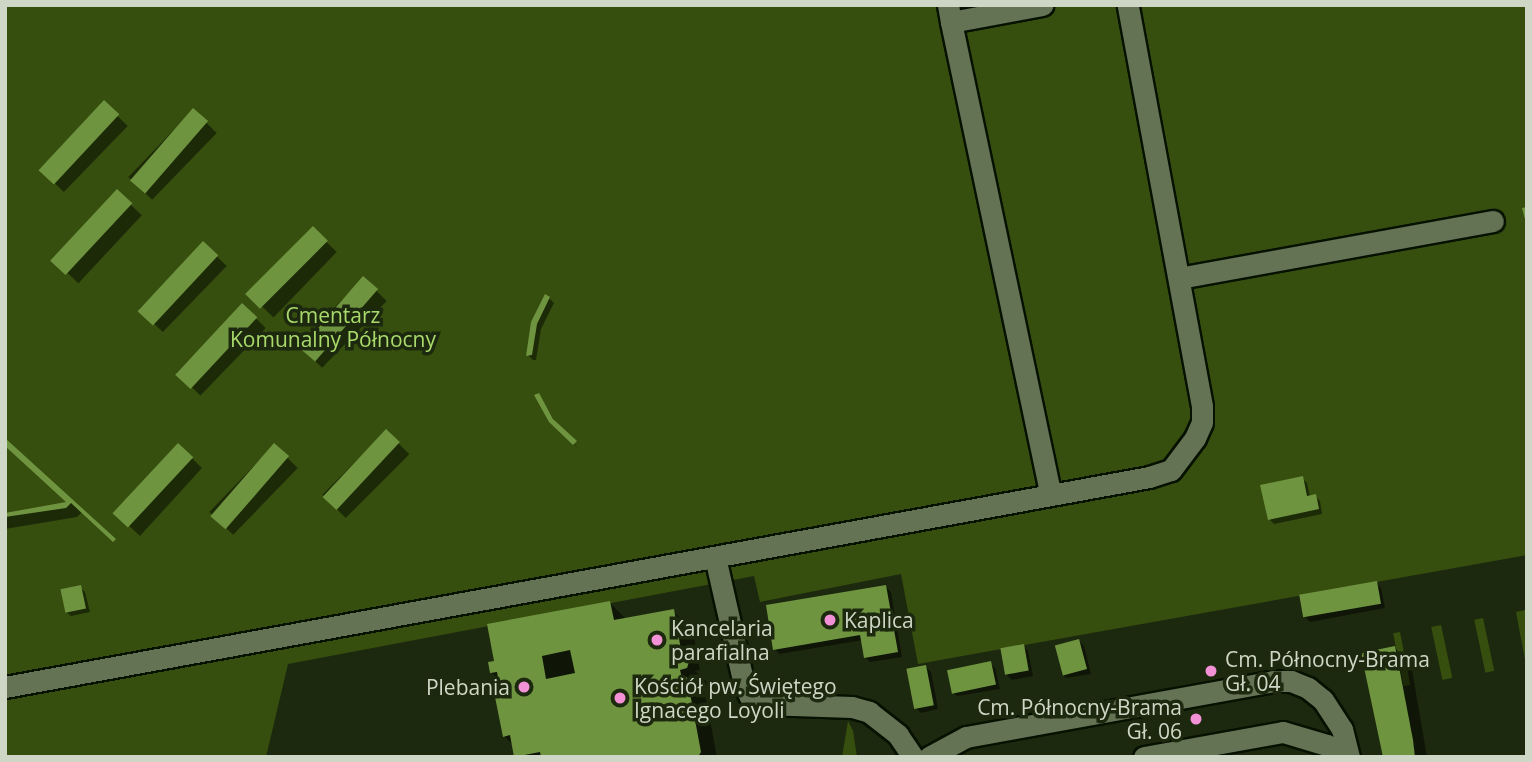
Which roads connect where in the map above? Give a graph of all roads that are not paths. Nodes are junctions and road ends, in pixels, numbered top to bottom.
1 (1042, 5) edge
2 (1128, 5) edge
3 (949, 14) edge
4 (1493, 221) dead end
5 (1179, 278) junction
6 (1051, 495) junction
7 (715, 557) junction
8 (5, 687) edge
9 (914, 757) edge
10 (929, 757) edge
11 (1144, 757) edge
12 (1340, 757) edge
13 (1349, 757) edge

1 - 3 street
2 - 5 street
3 - 6 street
4 - 5 street
5 - 6 street
6 - 7 street
7 - 8 street
7 - 9 street
10 - 13 street
11 - 12 street

